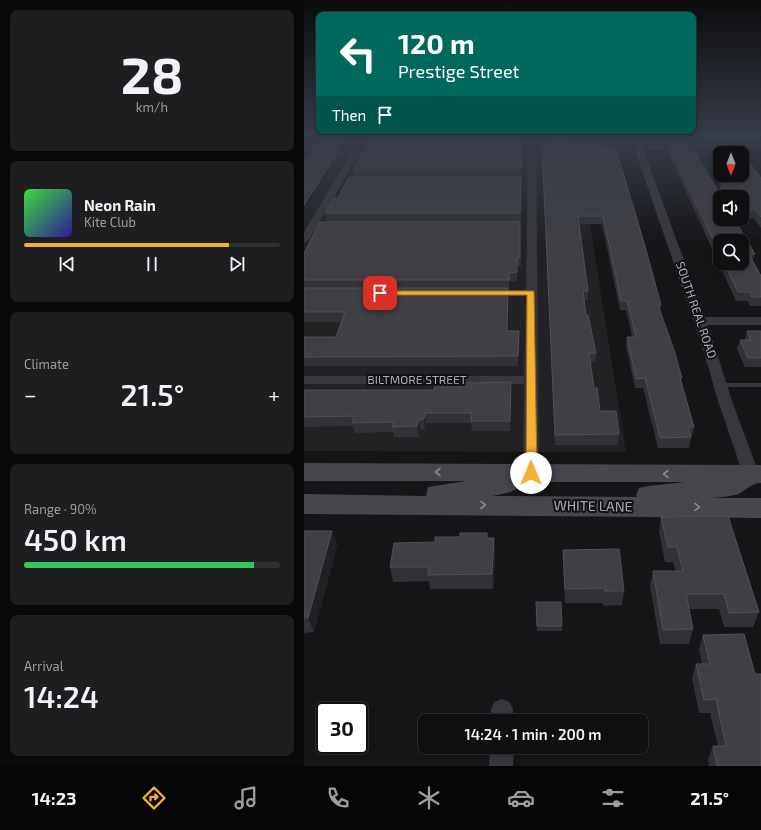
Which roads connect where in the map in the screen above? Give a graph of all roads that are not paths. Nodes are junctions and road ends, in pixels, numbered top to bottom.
1 (348, 172) edge
2 (529, 172) edge
3 (647, 172) edge
4 (313, 226) junction
5 (328, 226) edge
6 (304, 240) edge
7 (476, 293) edge
8 (531, 293) junction
9 (700, 321) junction
10 (761, 321) edge
11 (304, 380) edge
12 (531, 380) junction
13 (720, 385) junction
14 (761, 385) edge
15 (304, 472) edge
16 (531, 473) junction
17 (756, 474) edge
18 (304, 504) edge
19 (362, 504) junction
20 (550, 505) junction
21 (761, 508) edge
22 (502, 754) edge
23 (501, 766) edge

1 - 4 street
2 - 8 street
3 - 9 street, SOUTH REAL ROAD
4 - 5 street
4 - 6 street
7 - 8 street
8 - 12 street
9 - 10 street
9 - 13 street, SOUTH REAL ROAD
11 - 12 street, BILTMORE STREET
12 - 16 street
13 - 14 lane
13 - 17 street, SOUTH REAL ROAD
16 -> 15 main road
17 -> 16 main road
16 - 19 main road
17 - 20 main road
18 - 19 main road, WHITE LANE
19 -> 20 main road, WHITE LANE
20 -> 21 main road, WHITE LANE
22 - 23 street

